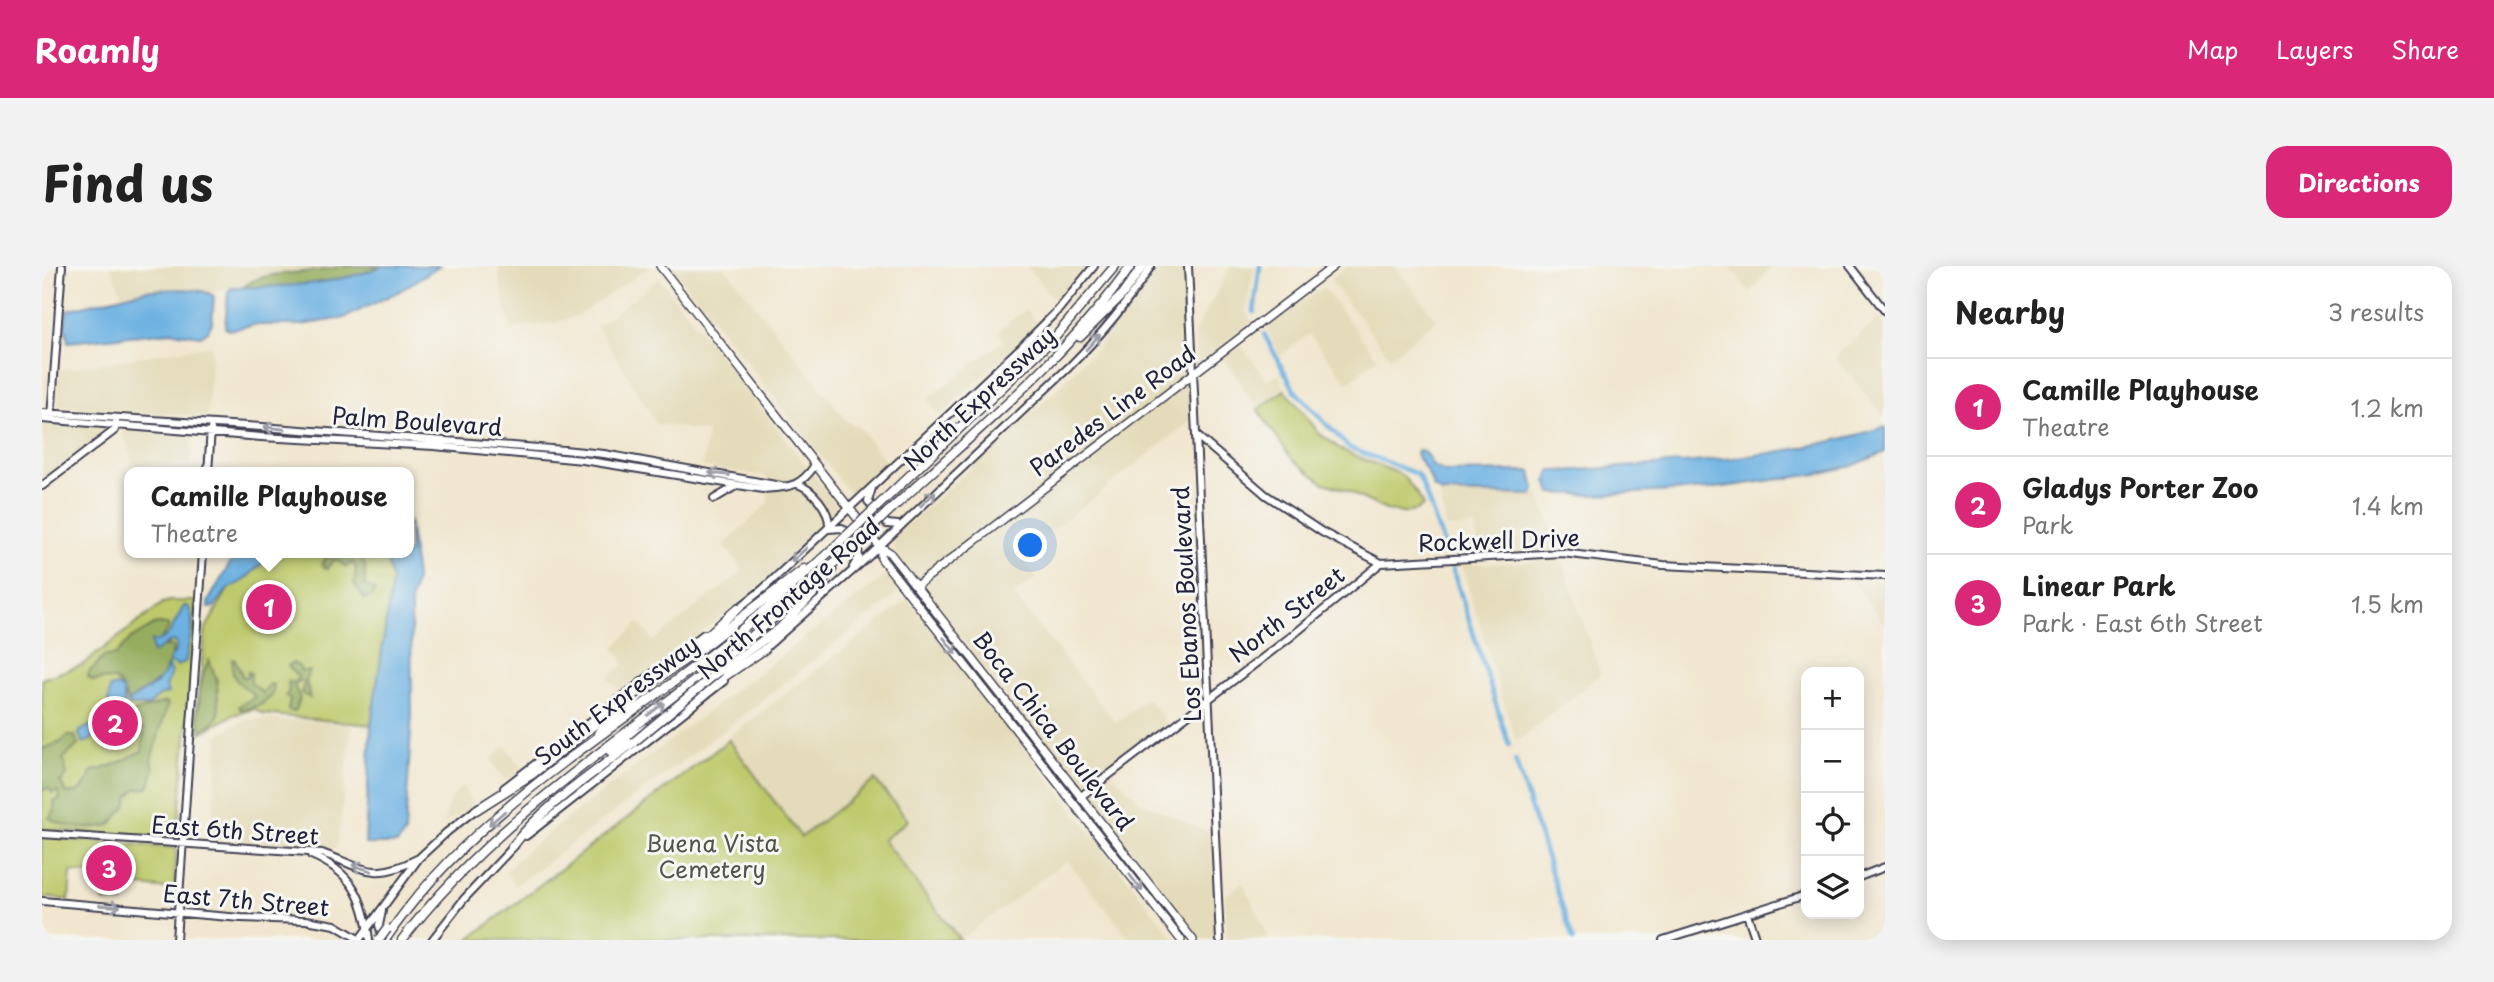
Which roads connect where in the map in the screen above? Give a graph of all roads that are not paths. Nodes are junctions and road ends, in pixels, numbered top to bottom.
1 (62, 266) edge
2 (661, 266) edge
3 (1094, 266) edge
4 (1107, 266) edge
5 (1115, 266) edge
6 (1131, 266) edge
7 (1143, 266) edge
8 (1151, 266) edge
9 (1159, 266) edge
10 (1188, 266) edge
11 (1334, 266) edge
12 (1850, 266) edge
13 (1145, 276) junction
14 (1885, 311) edge
15 (1072, 318) junction
16 (1193, 374) junction
17 (1020, 389) junction
18 (42, 413) edge
19 (51, 417) junction
20 (42, 419) edge
21 (116, 420) junction
22 (211, 428) junction
23 (1196, 435) junction
24 (815, 465) junction
25 (208, 467) edge
26 (797, 484) junction
27 (876, 484) junction
28 (42, 486) edge
29 (737, 486) junction
30 (786, 487) junction
31 (714, 499) dead end
32 (882, 502) joint
33 (849, 508) junction
34 (903, 522) junction
35 (827, 528) junction
36 (840, 542) junction
37 (880, 548) junction
38 (847, 551) junction
39 (203, 558) edge
40 (1381, 564) junction
41 (848, 574) junction
42 (1885, 576) edge
43 (916, 586) junction
44 (738, 608) junction
45 (765, 649) junction
46 (1209, 698) junction
47 (1030, 747) junction
48 (549, 775) junction
49 (544, 796) junction
50 (1080, 797) junction
51 (1076, 807) junction
52 (476, 810) junction
53 (42, 834) edge
54 (182, 845) junction
55 (512, 847) junction
56 (304, 852) junction
57 (1128, 857) junction
58 (419, 858) junction
59 (1885, 867) edge
60 (1864, 875) edge
61 (1801, 897) edge
62 (42, 901) edge
63 (384, 906) junction
64 (178, 911) junction
65 (1746, 914) junction
66 (367, 928) junction
67 (343, 929) junction
68 (385, 936) edge
69 (176, 940) edge
70 (349, 940) edge
71 (360, 940) edge
72 (369, 940) edge
73 (402, 940) edge
74 (432, 940) edge
75 (1181, 940) edge
76 (1193, 940) edge
77 (1220, 940) edge
78 (1663, 940) edge
79 (1756, 940) edge

1 - 19 main road
2 - 24 main road, Boca Chica Boulevard
3 - 27 main road, North Expressway
4 - 15 highway
5 - 15 highway, North Expressway
6 - 17 highway, North Expressway
7 - 17 highway
8 - 13 main road, North Frontage Road
9 - 13 main road
10 - 16 main road, Los Ebanos Boulevard
11 - 16 main road, Paredes Line Road
12 - 14 main road
34 -> 13 main road, North Frontage Road
15 - 32 highway, North Expressway
16 - 23 main road, Los Ebanos Boulevard
16 - 43 main road, Paredes Line Road
17 - 38 highway, North Expressway, bridge
18 - 19 main road, Palm Boulevard
19 - 20 main road, Palm Boulevard
19 - 21 main road, Palm Boulevard
21 - 22 main road, Palm Boulevard
21 - 28 main road
22 - 25 main road
22 - 29 main road, Palm Boulevard
30 -> 22 main road, Palm Boulevard
23 - 40 main road
23 - 46 main road, Los Ebanos Boulevard
24 - 26 main road
24 - 33 main road, Boca Chica Boulevard
26 - 30 main road, Palm Boulevard
26 - 35 main road
27 - 33 main road, North Expressway
27 - 34 main road
29 - 30 main road, Palm Boulevard
29 - 31 main road
32 - 36 highway, South Expressway, bridge
33 - 35 main road, South Expressway
33 - 37 main road, Boca Chica Boulevard
34 - 37 main road, North Frontage Road
35 - 41 main road
35 -> 44 main road, South Expressway
36 - 48 highway, South Expressway
36 - 52 highway, bridge
37 - 41 main road, North Frontage Road
37 - 43 main road, Boca Chica Boulevard
37 -> 47 main road, Boca Chica Boulevard
49 -> 38 highway, South Expressway
38 - 55 highway, bridge
39 - 54 main road
40 - 42 main road, Rockwell Drive
40 - 46 main road, North Street
41 - 45 main road, North Frontage Road
43 - 50 main road, Boca Chica Boulevard
44 - 48 highway
44 - 52 main road, South Expressway
45 - 49 highway
45 - 55 main road, North Frontage Road
46 - 50 main road, North Street
46 - 77 main road, Los Ebanos Boulevard
47 - 50 main road
47 - 51 main road, Boca Chica Boulevard
48 -> 68 highway, South Expressway
49 - 73 highway, South Expressway
50 - 57 main road, Boca Chica Boulevard
51 - 57 main road
51 -> 75 main road, Boca Chica Boulevard
52 - 58 main road, South Expressway
53 - 54 main road, East 6th Street
54 - 56 main road, East 6th Street
54 - 64 main road
55 - 74 main road, North Frontage Road
58 -> 56 main road, East 6th Street
56 - 66 main road
57 - 76 main road, Boca Chica Boulevard
58 - 63 main road, South Expressway
59 - 60 main road
61 - 65 main road
62 -> 64 main road, East 7th Street
63 - 66 main road, South Expressway
63 - 68 main road
64 - 67 main road, East 7th Street
64 - 69 main road
65 - 78 main road
65 - 79 main road
66 - 71 main road, South Expressway
66 - 72 main road
67 - 70 main road
67 - 71 main road, East 7th Street

